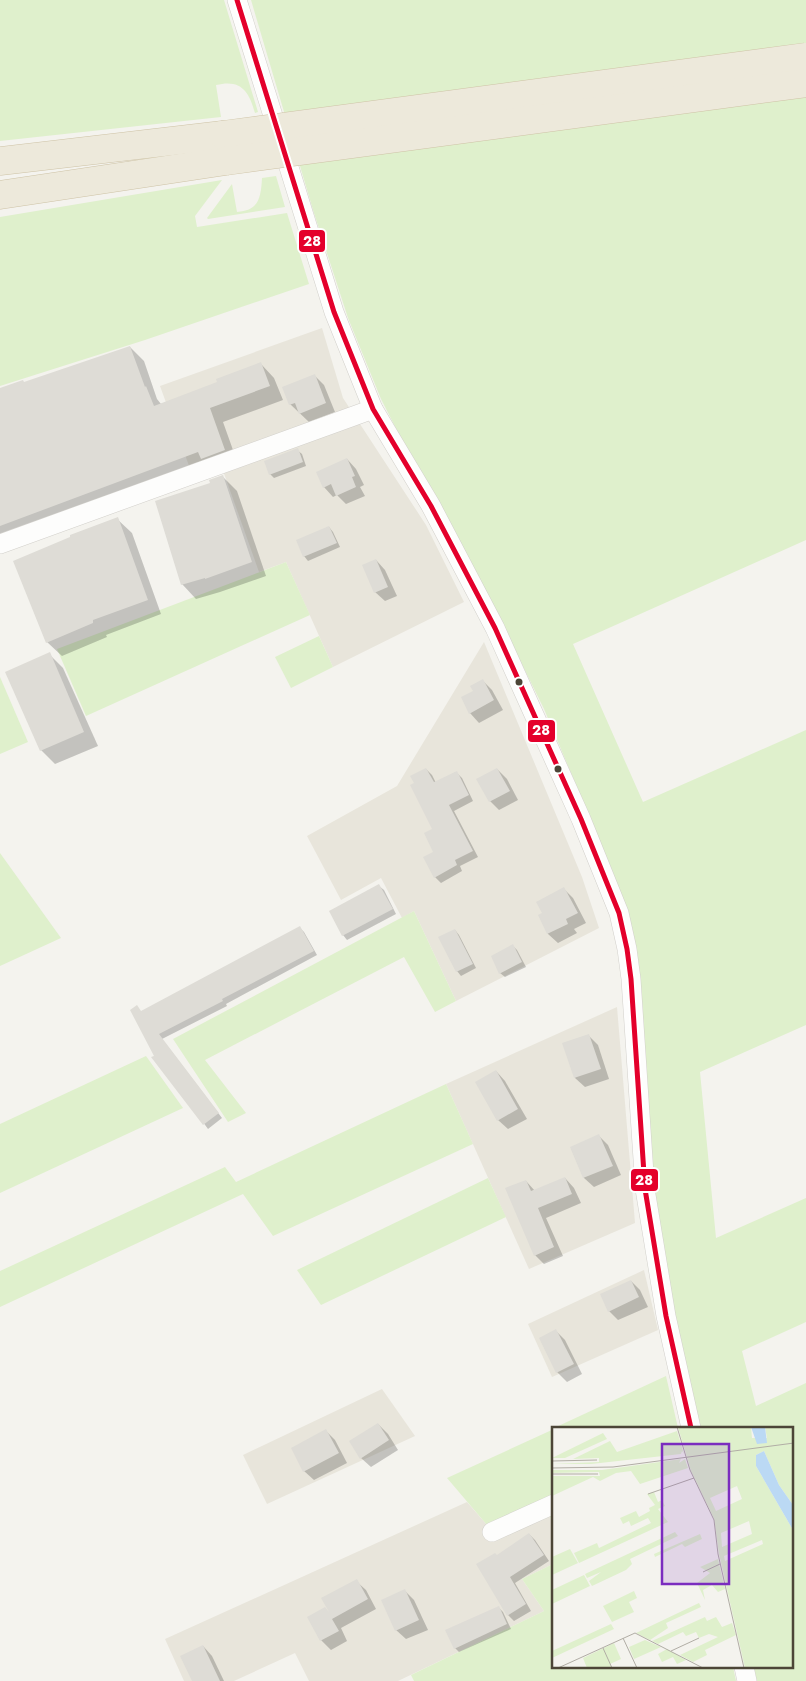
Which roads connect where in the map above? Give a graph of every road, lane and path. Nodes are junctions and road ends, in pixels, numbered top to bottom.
1 (237, 0) edge
2 (806, 57) edge
3 (806, 83) edge
4 (224, 148) junction
5 (0, 161) edge
6 (0, 195) edge
7 (373, 409) junction
8 (0, 544) edge
9 (691, 1427) edge
10 (552, 1505) edge
11 (492, 1532) dead end
12 (744, 1668) edge
13 (747, 1681) edge

1 - 7 street
2 - 4 highway, bridge
3 - 4 highway, bridge
4 - 5 highway
4 - 6 highway
7 - 8 street
7 - 9 street
10 - 11 street
12 - 13 street

